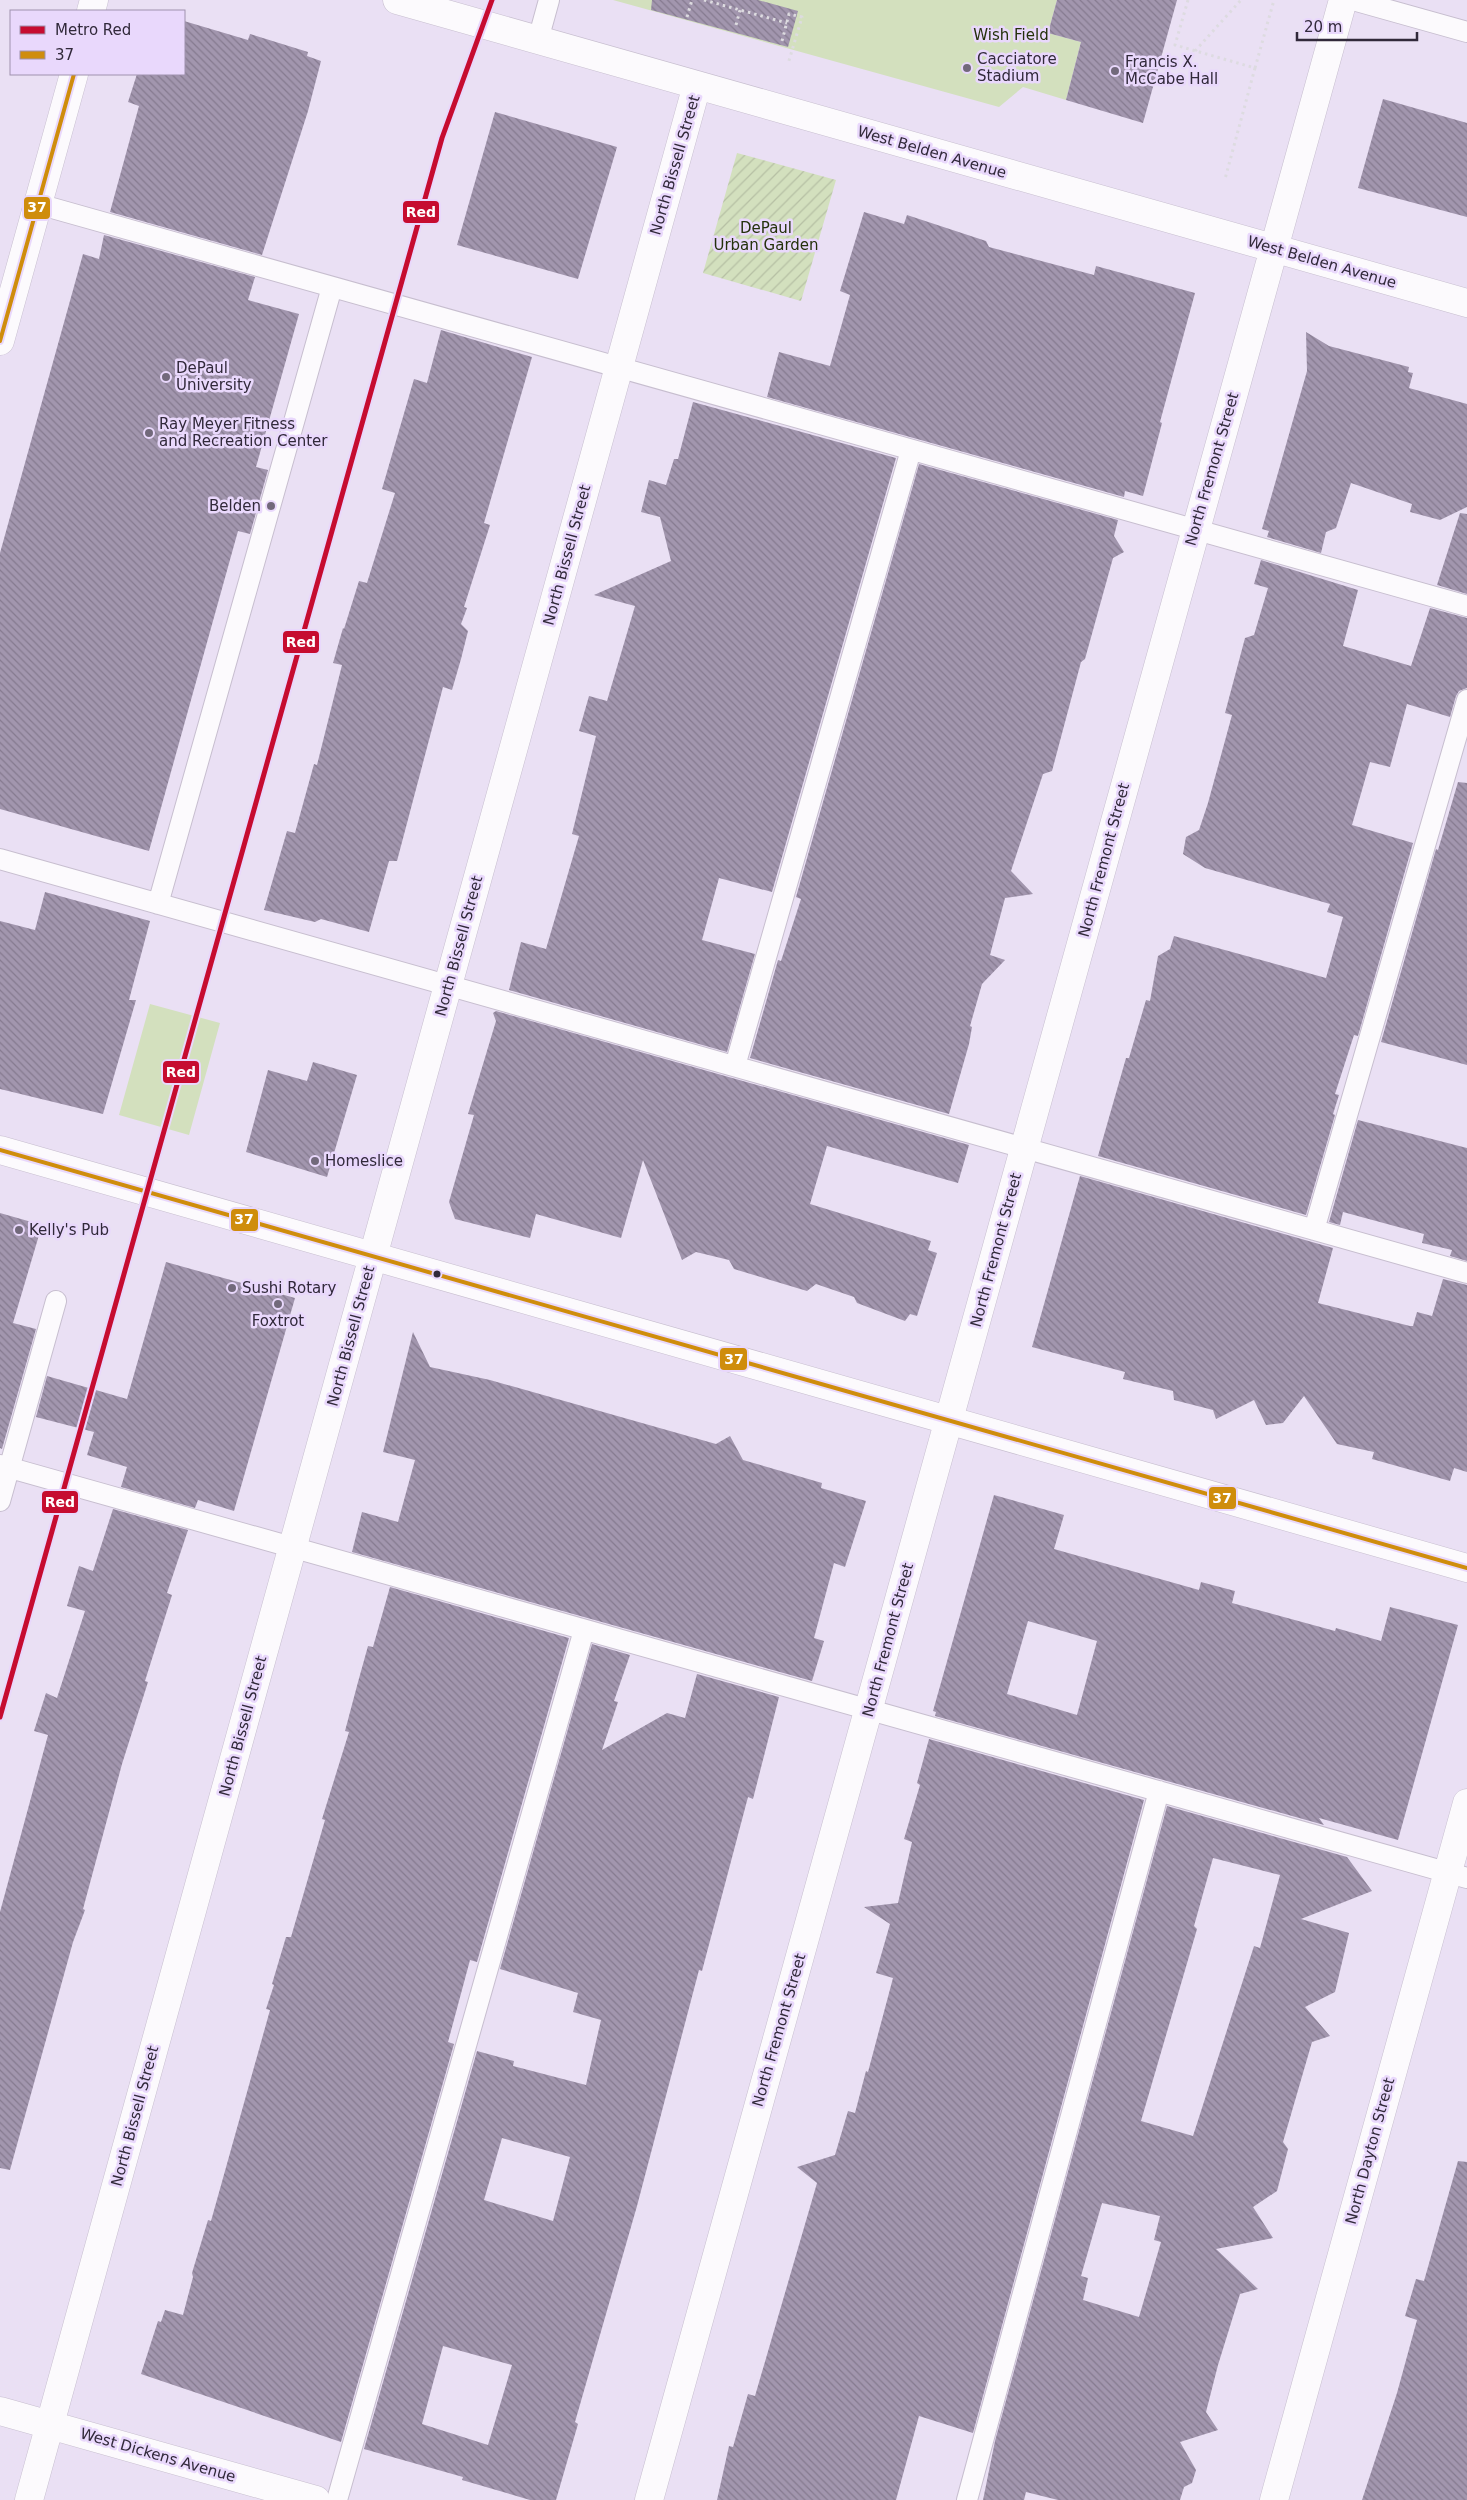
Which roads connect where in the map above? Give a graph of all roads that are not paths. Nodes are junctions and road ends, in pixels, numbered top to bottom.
1 (397, 0) edge
2 (549, 0) edge
3 (1343, 0) edge
4 (1353, 0) edge
5 (1467, 32) edge
6 (538, 40) junction
7 (74, 75) edge
8 (697, 85) junction
9 (38, 204) junction
10 (1273, 248) junction
11 (332, 287) junction
12 (1467, 303) edge
13 (0, 341) edge
14 (619, 367) junction
15 (911, 450) junction
16 (1195, 530) junction
17 (1467, 606) edge
18 (1467, 700) edge
19 (0, 859) edge
20 (158, 904) junction
21 (448, 985) junction
22 (735, 1066) junction
23 (1024, 1148) junction
24 (0, 1150) edge
25 (1314, 1230) junction
26 (373, 1256) junction
27 (1467, 1273) edge
28 (56, 1300) dead end
29 (949, 1420) junction
30 (5, 1466) edge
31 (0, 1501) edge
32 (292, 1547) junction
33 (1467, 1568) edge
34 (584, 1630) junction
35 (868, 1710) junction
36 (1159, 1791) junction
37 (1467, 1803) edge
38 (1457, 1875) edge
39 (0, 2411) edge
40 (50, 2424) junction
41 (29, 2500) edge
42 (316, 2500) edge
43 (337, 2500) edge
44 (649, 2500) edge
45 (967, 2500) edge
46 (1274, 2500) edge

1 - 6 street, West Belden Avenue
2 - 6 lane
3 - 10 street, North Fremont Street
4 - 5 lane
6 - 8 street, West Belden Avenue
7 - 9 street
8 - 10 street, West Belden Avenue
8 - 14 street, North Bissell Street
9 - 11 lane
9 - 13 street
10 - 12 street, West Belden Avenue
10 - 16 street, North Fremont Street
11 - 14 lane
11 - 20 lane
14 - 15 lane
14 - 21 street, North Bissell Street
15 - 16 lane
15 - 22 lane
16 - 17 lane
16 - 23 street, North Fremont Street
18 - 25 lane
19 - 20 lane
20 - 21 lane
21 - 22 lane
21 - 26 street, North Bissell Street
22 - 23 lane
23 - 25 lane
23 - 29 street, North Fremont Street
24 - 26 street
25 - 27 lane
26 - 29 street
26 - 32 street, North Bissell Street
28 - 30 lane
29 - 33 street
29 - 35 street, North Fremont Street
30 - 31 lane
30 - 32 lane
32 - 34 lane
32 - 40 street, North Bissell Street
34 - 35 lane
34 - 43 lane
35 - 36 lane
35 - 44 street, North Fremont Street
36 - 38 lane
36 - 45 lane
37 - 38 street, North Dayton Street
38 - 46 street, North Dayton Street
39 - 40 street, West Dickens Avenue
40 - 41 street, North Bissell Street
40 - 42 street, West Dickens Avenue

